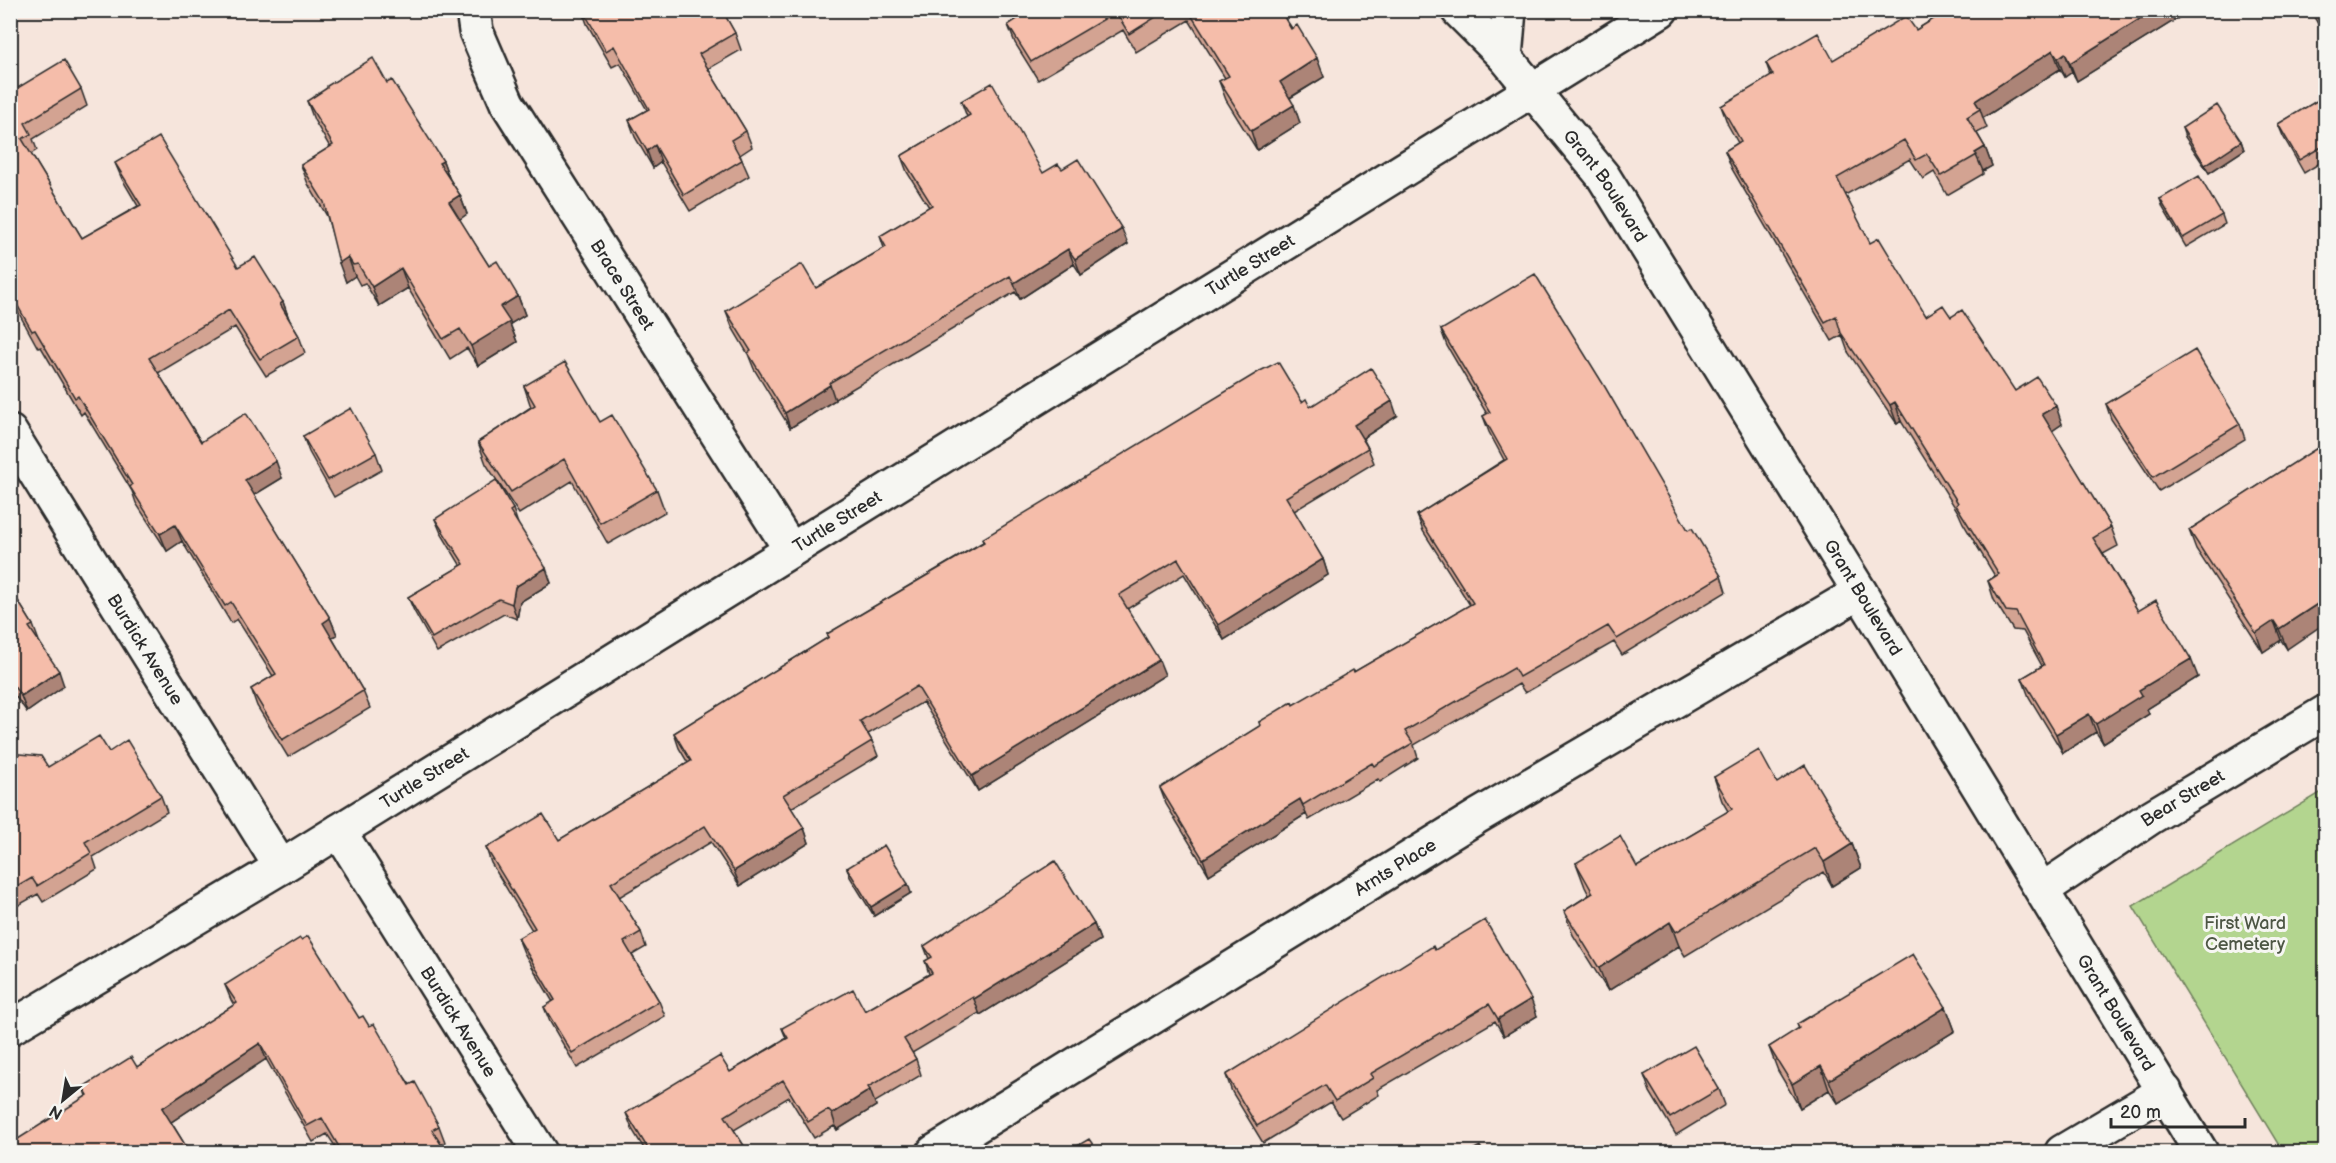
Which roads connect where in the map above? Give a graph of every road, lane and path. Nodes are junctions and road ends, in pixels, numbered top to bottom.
1 (473, 10) edge
2 (1458, 10) edge
3 (1509, 10) edge
4 (1661, 10) edge
5 (1505, 57) junction
6 (1532, 90) junction
7 (10, 432) edge
8 (791, 550) junction
9 (1860, 592) junction
10 (2325, 712) edge
11 (339, 831) junction
12 (281, 867) junction
13 (2042, 890) junction
14 (10, 1028) edge
15 (2164, 1091) junction
16 (540, 1152) edge
17 (934, 1152) edge
18 (2062, 1152) edge
19 (2201, 1152) edge

1 - 8 street, Brace Street
2 - 5 street, Grant Boulevard
3 - 5 street
4 - 6 street, Turtle Street
5 - 6 street, Grant Boulevard
6 - 8 street, Turtle Street
6 - 9 street, Grant Boulevard
7 - 12 street, Burdick Avenue
8 - 11 street, Turtle Street
9 - 13 street, Grant Boulevard
9 - 17 street, Arnts Place
10 - 13 street, Bear Street
11 - 12 street, Turtle Street
11 - 16 street, Burdick Avenue
12 - 14 street, Turtle Street
13 - 15 street, Grant Boulevard
15 - 18 street
15 - 19 street, Grant Boulevard

